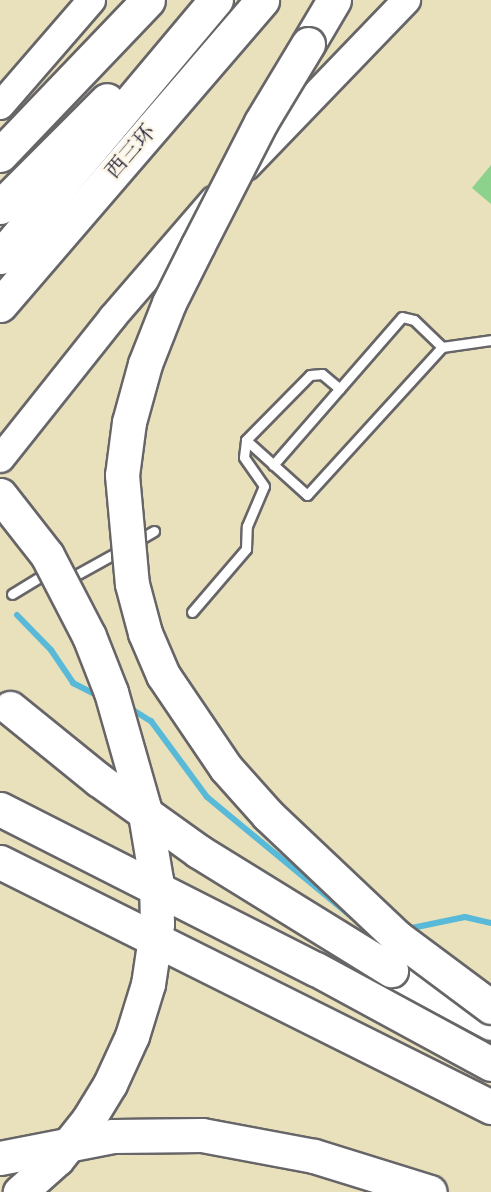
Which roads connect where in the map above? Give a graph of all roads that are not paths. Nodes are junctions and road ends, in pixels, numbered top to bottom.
1 (91, 0) edge
2 (148, 0) edge
3 (214, 0) edge
4 (262, 0) edge
5 (334, 0) edge
6 (406, 0) edge
7 (0, 105) edge
8 (0, 155) edge
9 (0, 207) edge
10 (0, 257) edge
11 (0, 305) edge
12 (491, 340) edge
13 (442, 347) junction
14 (340, 388) junction
15 (246, 440) junction
16 (0, 458) edge
17 (273, 465) junction
18 (0, 495) edge
19 (154, 531) dead end
20 (12, 594) dead end
21 (192, 612) dead end
22 (0, 700) edge
23 (0, 809) edge
24 (0, 862) edge
25 (491, 1007) edge
26 (491, 1023) edge
27 (491, 1064) edge
28 (491, 1107) edge
29 (0, 1158) edge
30 (20, 1192) edge
31 (430, 1192) edge

1 - 7 main road
2 - 8 highway
3 - 9 highway
3 - 10 highway, 西三环
4 - 11 highway, 西三环
5 - 25 highway, bridge
6 - 16 main road
12 - 13 lane
13 - 14 lane
13 - 17 lane
14 - 15 lane
14 - 17 lane
15 - 17 lane
15 - 21 lane
18 - 30 highway, bridge
19 - 20 lane
22 - 26 highway, bridge
23 - 27 highway, bridge
24 - 28 highway, bridge
29 - 31 highway, bridge

